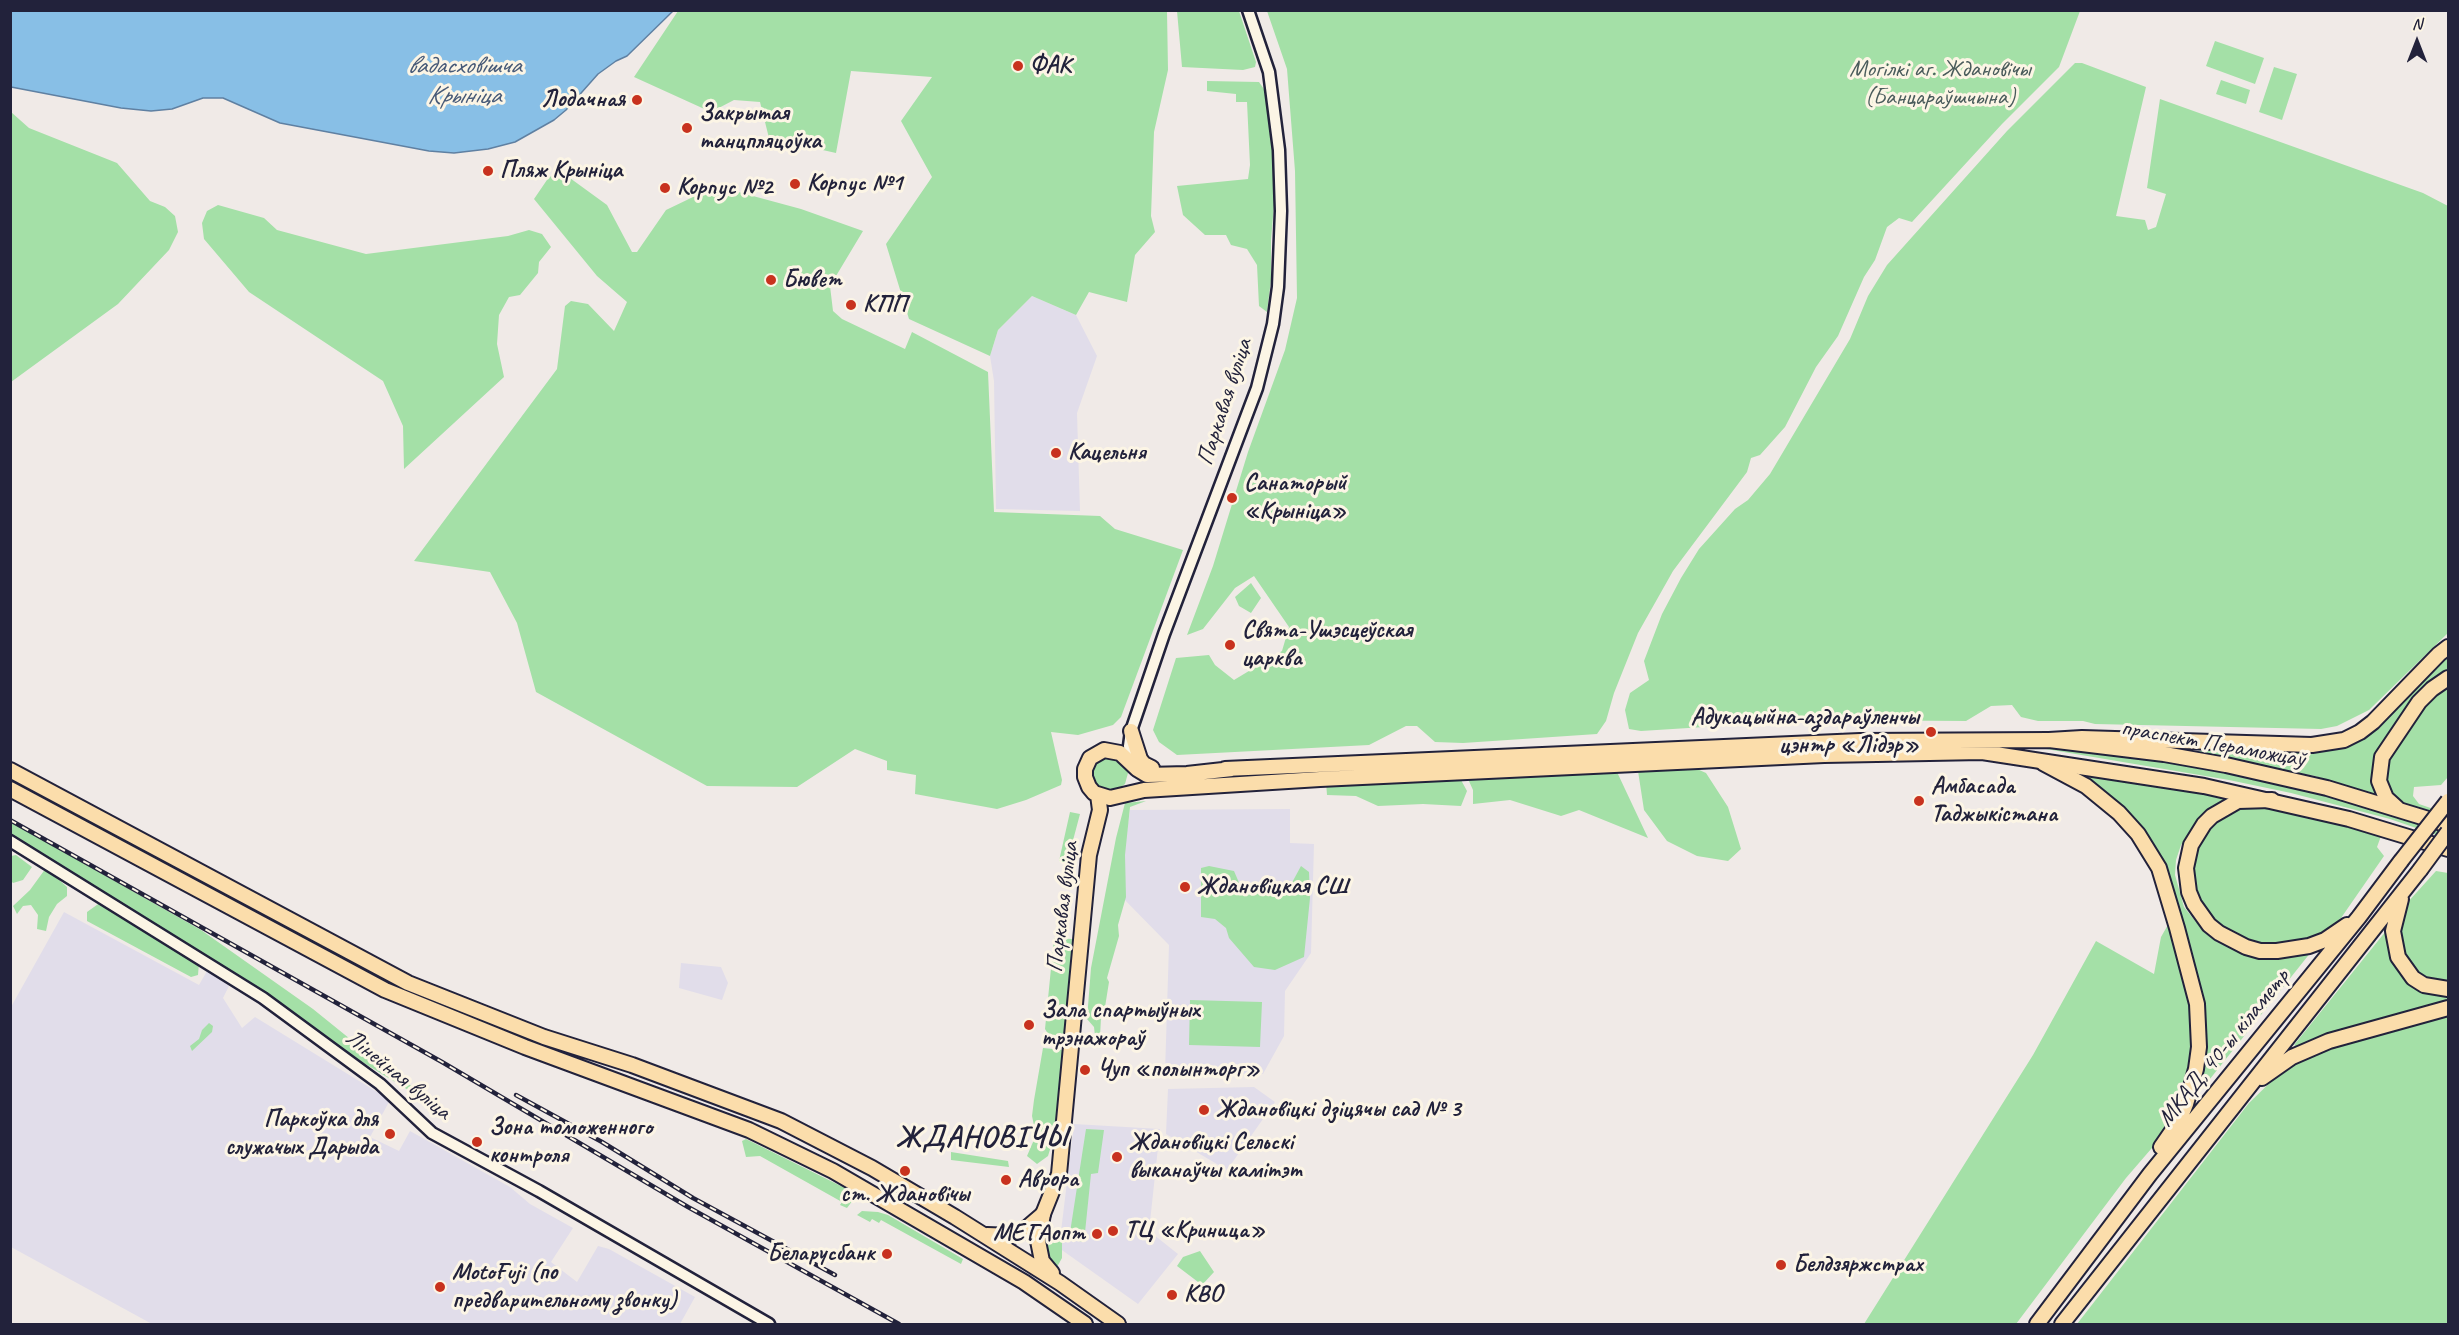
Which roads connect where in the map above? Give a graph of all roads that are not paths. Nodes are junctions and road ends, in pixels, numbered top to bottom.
1 (1248, 10) edge
2 (2448, 647) edge
3 (2448, 678) edge
4 (1131, 731) junction
5 (2045, 740) junction
6 (1112, 750) junction
7 (1131, 763) junction
8 (2043, 763) junction
9 (1232, 769) junction
10 (10, 770) edge
11 (10, 789) edge
12 (1098, 795) junction
13 (1118, 796) junction
14 (2272, 800) junction
15 (2448, 801) edge
16 (2397, 808) junction
17 (1099, 819) junction
18 (2448, 825) edge
19 (2448, 832) edge
20 (10, 841) edge
21 (2448, 849) edge
22 (2405, 886) junction
23 (2359, 917) junction
24 (2448, 989) edge
25 (2448, 1008) edge
26 (2250, 1085) junction
27 (2150, 1174) junction
28 (1043, 1214) junction
29 (985, 1235) junction
30 (1060, 1283) junction
31 (769, 1324) edge
32 (1085, 1324) edge
33 (1118, 1324) edge
34 (2037, 1324) edge
35 (2062, 1324) edge

1 - 4 street, Паркавая вуліца
2 - 5 main road
3 - 16 main road
4 - 6 street, Паркавая вуліца
4 - 7 street, Паркавая вуліца
4 - 9 main road
5 - 8 main road
5 - 9 main road, праспект Пераможцаў
5 - 16 main road, праспект Пераможцаў
6 - 7 main road
6 - 12 main road
7 - 9 main road
7 - 13 main road
8 - 13 main road
8 - 14 main road
8 - 27 main road
10 - 29 main road
11 - 32 main road
12 - 13 main road
12 - 17 main road, Паркавая вуліца
13 - 17 main road, Паркавая вуліца
14 - 21 main road
14 - 23 main road
15 - 23 main road, МКАД, 40-ы кіламетр, bridge
16 - 18 main road, праспект Пераможцаў
17 - 28 main road, Паркавая вуліца
19 - 22 main road, МКАД, 40-ы кіламетр, bridge
20 - 31 street, Лінейная вуліца
22 - 24 main road
22 - 26 main road, МКАД, 40-ы кіламетр
23 - 27 main road, МКАД, 40-ы кіламетр
25 - 26 main road
26 - 35 main road, МКАД, 40-ы кіламетр
27 - 34 main road, МКАД, 40-ы кіламетр
28 - 29 main road
28 - 30 main road
29 - 30 main road
30 - 33 main road

